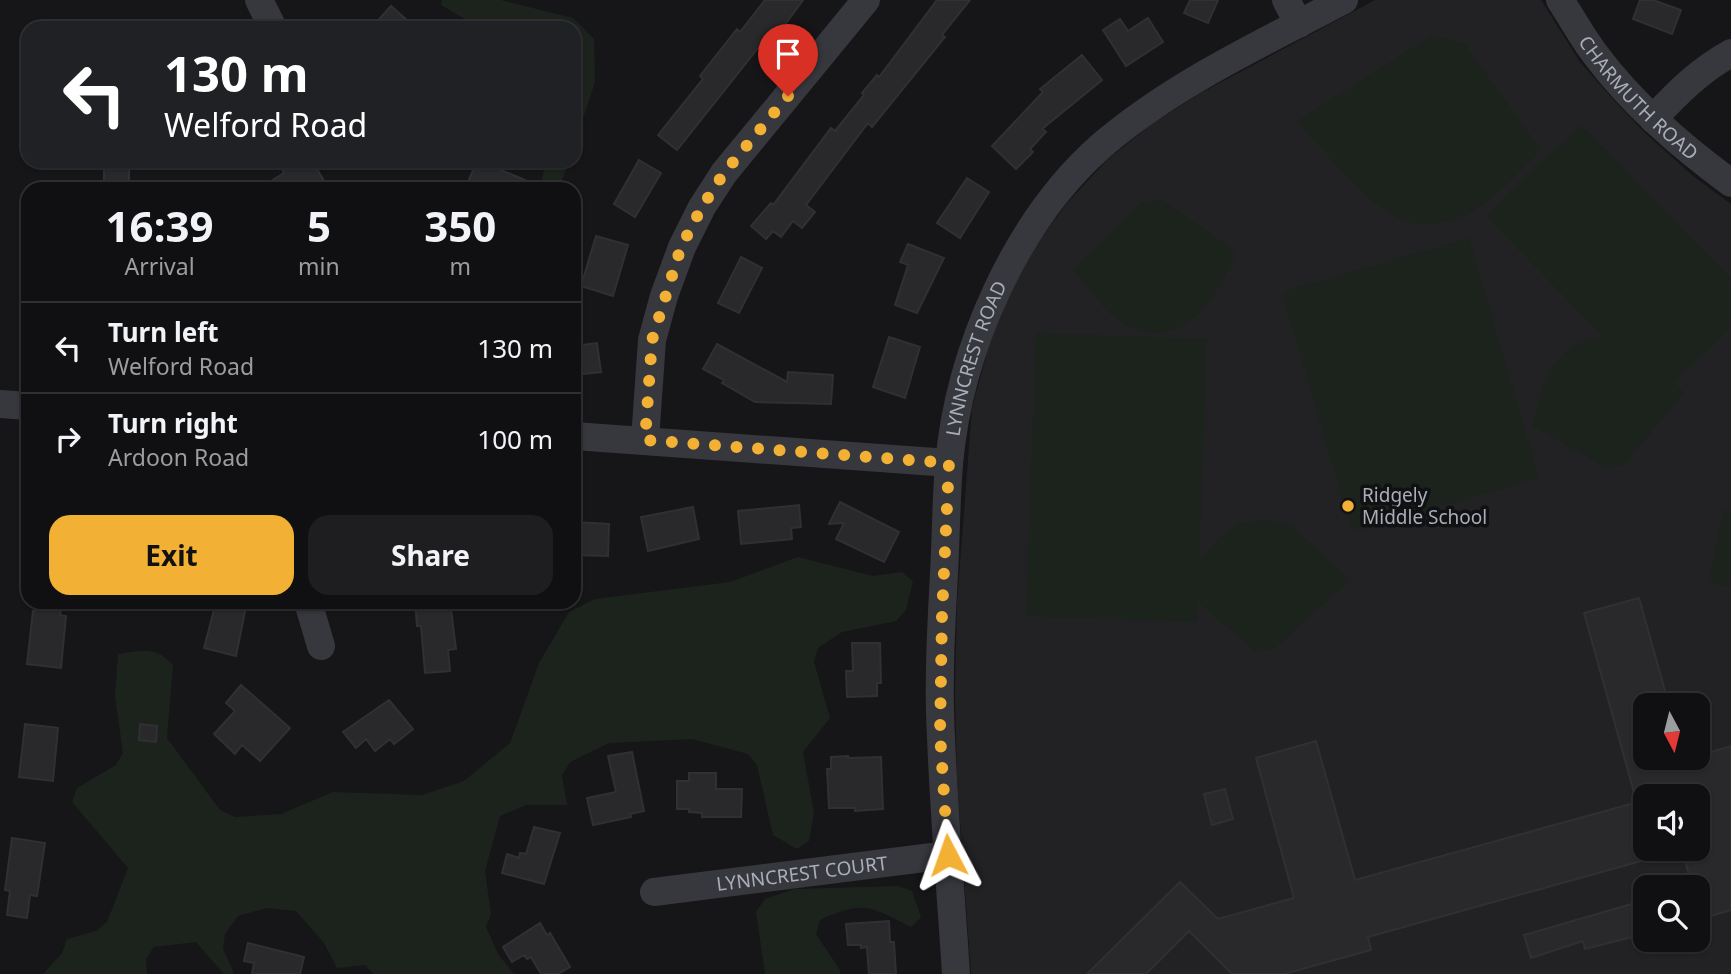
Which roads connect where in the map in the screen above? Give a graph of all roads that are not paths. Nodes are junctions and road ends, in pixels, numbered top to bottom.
1 (259, 0) edge
2 (866, 0) edge
3 (1344, 0) edge
4 (1560, 0) edge
5 (1293, 12) edge
6 (270, 21) edge
7 (1731, 53) edge
8 (1653, 120) junction
9 (1731, 183) edge
10 (0, 404) edge
11 (21, 406) edge
12 (581, 436) edge
13 (645, 440) junction
14 (949, 463) junction
15 (310, 609) edge
16 (321, 646) dead end
17 (948, 855) junction
18 (654, 892) dead end
19 (956, 974) edge

1 - 6 street
2 - 13 street
3 - 5 street, LYNNCREST ROAD
4 - 8 street, CHARMUTH ROAD
5 - 14 street, LYNNCREST ROAD
7 - 8 street
8 - 9 street, CHARMUTH ROAD
10 - 11 street
12 - 13 street
13 - 14 street
14 - 17 street, LYNNCREST ROAD
15 - 16 street
17 - 18 street, LYNNCREST COURT
17 - 19 street, LYNNCREST ROAD

